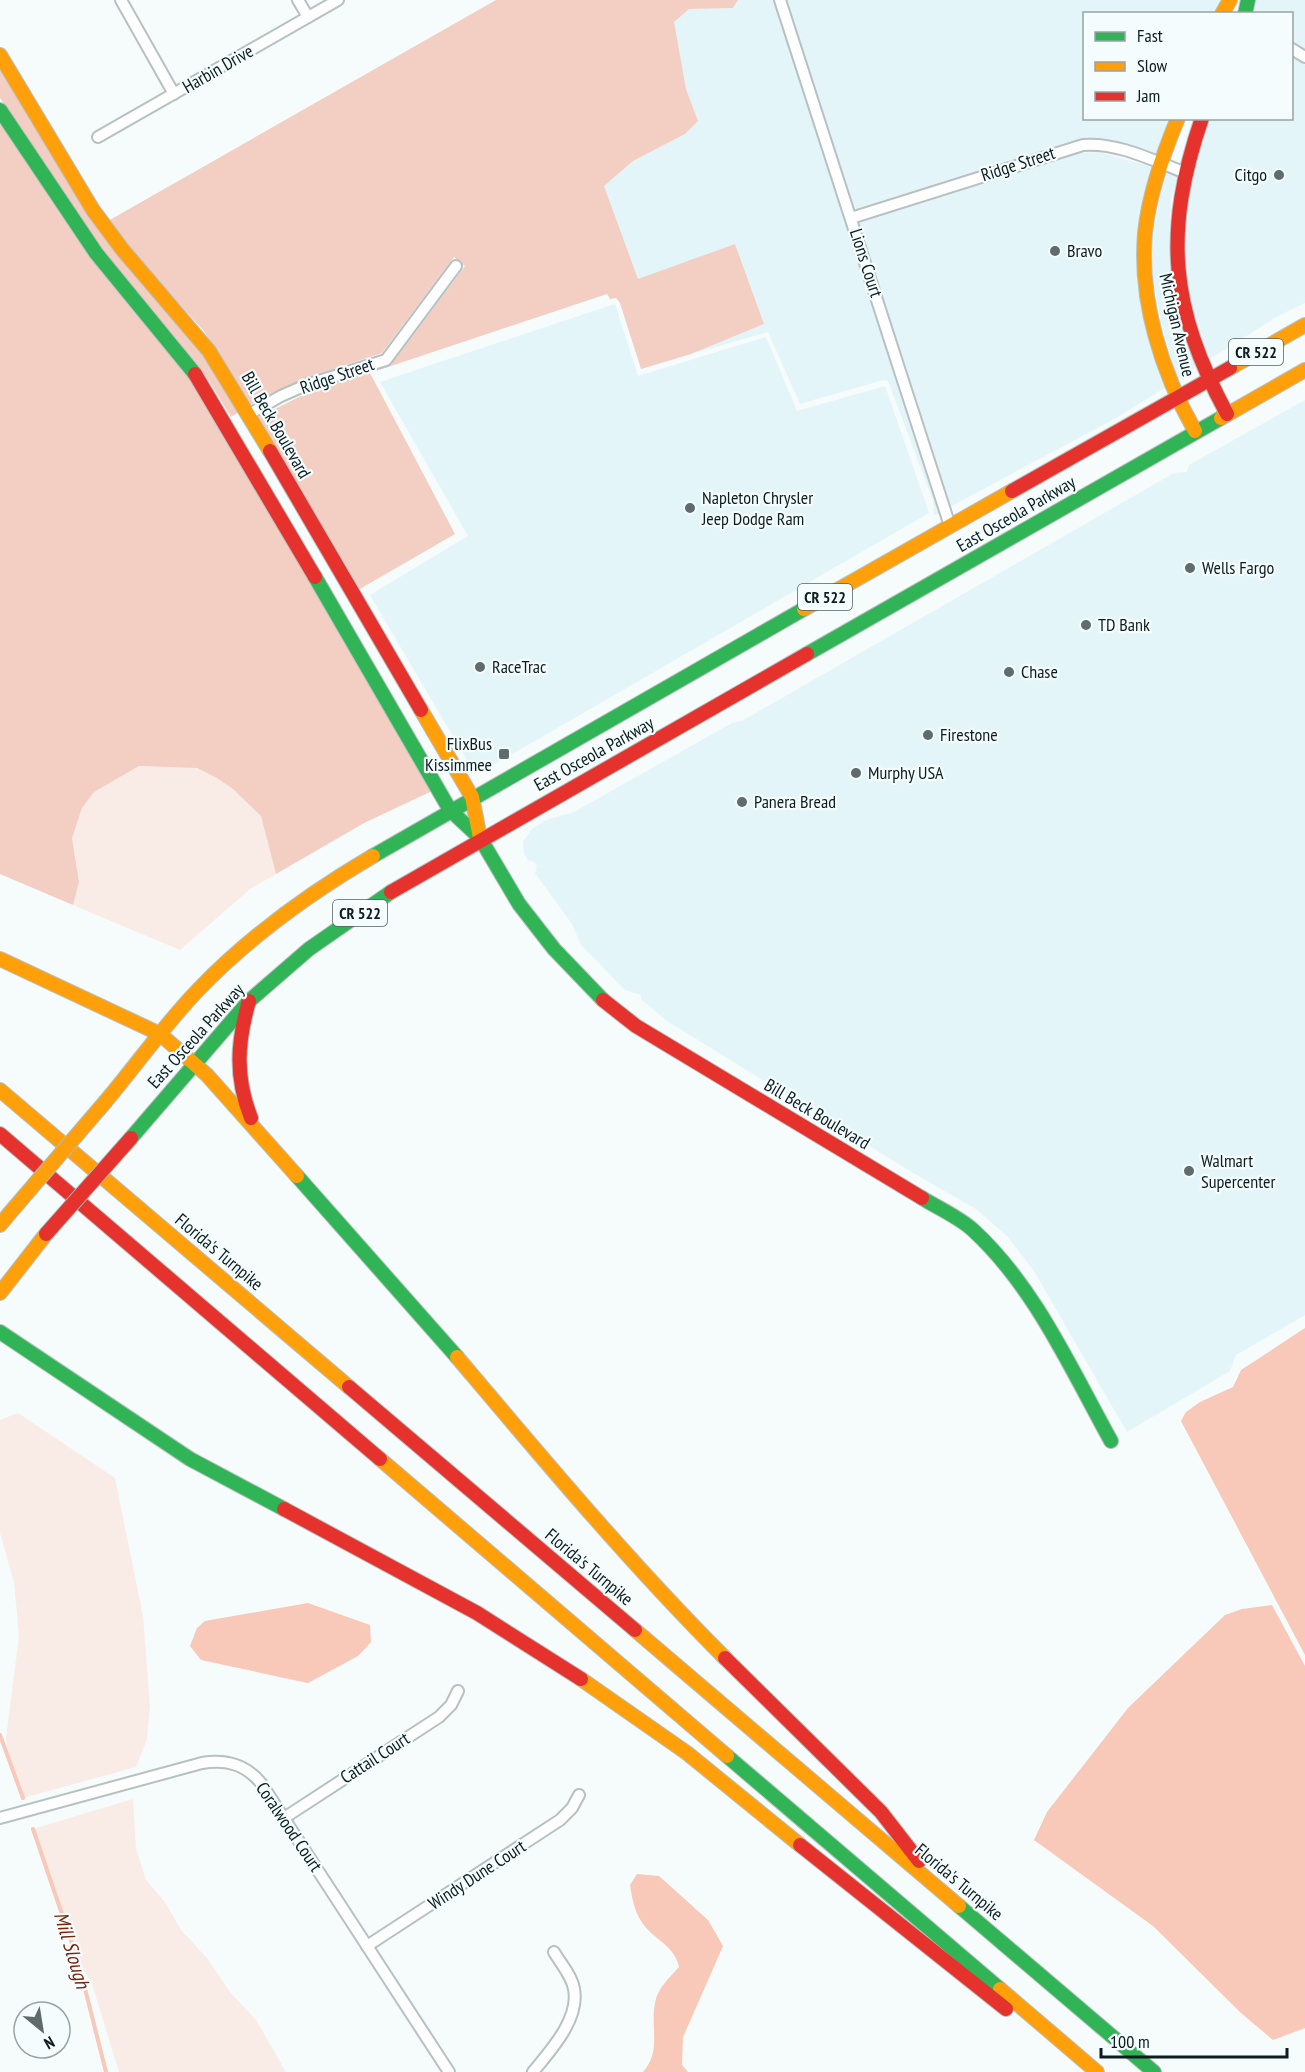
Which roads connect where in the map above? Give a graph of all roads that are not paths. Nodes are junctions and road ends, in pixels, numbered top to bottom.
1 (121, 0) edge
2 (298, 0) edge
3 (338, 0) edge
4 (780, 0) edge
5 (308, 17) junction
6 (0, 55) edge
7 (174, 94) junction
8 (0, 110) edge
9 (1177, 120) edge
10 (1201, 120) edge
11 (98, 137) dead end
12 (1161, 163) junction
13 (1186, 173) junction
14 (851, 218) junction
15 (456, 266) dead end
16 (1305, 325) edge
17 (1305, 370) edge
18 (1206, 380) junction
19 (1176, 397) junction
20 (1227, 414) junction
21 (248, 415) junction
22 (229, 426) junction
23 (1195, 431) junction
24 (950, 526) junction
25 (472, 797) junction
26 (450, 810) junction
27 (480, 838) junction
28 (0, 959) edge
29 (249, 1001) junction
30 (160, 1034) junction
31 (194, 1063) junction
32 (0, 1089) edge
33 (0, 1134) edge
34 (260, 1136) junction
35 (4, 1220) edge
36 (0, 1293) edge
37 (0, 1332) edge
38 (0, 1346) edge
39 (29, 1351) junction
40 (1111, 1440) dead end
41 (458, 1691) dead end
42 (579, 1795) dead end
43 (0, 1818) edge
44 (284, 1818) junction
45 (940, 1889) junction
46 (367, 1946) junction
47 (554, 1952) dead end
48 (449, 2072) edge
49 (533, 2072) edge
50 (1087, 2072) edge
51 (1097, 2072) edge
52 (1154, 2072) edge

1 - 7 street
2 - 5 street
3 - 5 street, Harbin Drive
4 - 14 street, Lions Court
5 - 7 street, Harbin Drive
6 - 21 main road, Bill Beck Boulevard
7 - 11 street, Harbin Drive
8 - 22 main road, Bill Beck Boulevard
9 - 12 main road, Michigan Avenue
10 - 13 main road, Michigan Avenue
12 - 13 street, Ridge Street
12 - 14 street, Ridge Street
12 - 19 main road, Michigan Avenue
13 - 18 main road, Michigan Avenue
14 - 24 street, Lions Court
15 - 21 street, Ridge Street
16 - 18 main road, East Osceola Parkway / CR 522
17 - 20 main road, East Osceola Parkway / CR 522
18 - 19 main road, East Osceola Parkway / CR 522
18 - 20 main road, Michigan Avenue
19 - 23 main road, Michigan Avenue
19 - 24 main road, East Osceola Parkway / CR 522
20 - 23 main road, East Osceola Parkway / CR 522
21 - 22 main road
21 - 25 main road, Bill Beck Boulevard
22 - 26 main road, Bill Beck Boulevard
23 - 27 main road, East Osceola Parkway / CR 522
24 - 25 main road, East Osceola Parkway / CR 522
25 - 26 main road, East Osceola Parkway / CR 522
25 - 27 main road, Bill Beck Boulevard
26 - 27 main road, Bill Beck Boulevard
26 - 30 main road, East Osceola Parkway / CR 522
27 - 29 main road, East Osceola Parkway / CR 522
27 - 40 main road, Bill Beck Boulevard
28 - 30 main road
29 - 31 main road, East Osceola Parkway / CR 522
29 - 34 main road
30 - 31 main road
30 - 35 main road, East Osceola Parkway / CR 522, bridge
31 - 34 main road
31 - 36 main road, East Osceola Parkway / CR 522, bridge
32 - 45 main road, Florida's Turnpike
33 - 51 main road
34 - 45 main road
37 - 39 main road
38 - 39 main road
39 - 50 main road
41 - 44 street, Cattail Court
42 - 46 street, Windy Dune Court
43 - 44 street, Coralwood Court
44 - 46 street, Coralwood Court
45 - 52 main road, Florida's Turnpike
46 - 48 street, Coralwood Court
47 - 49 street

